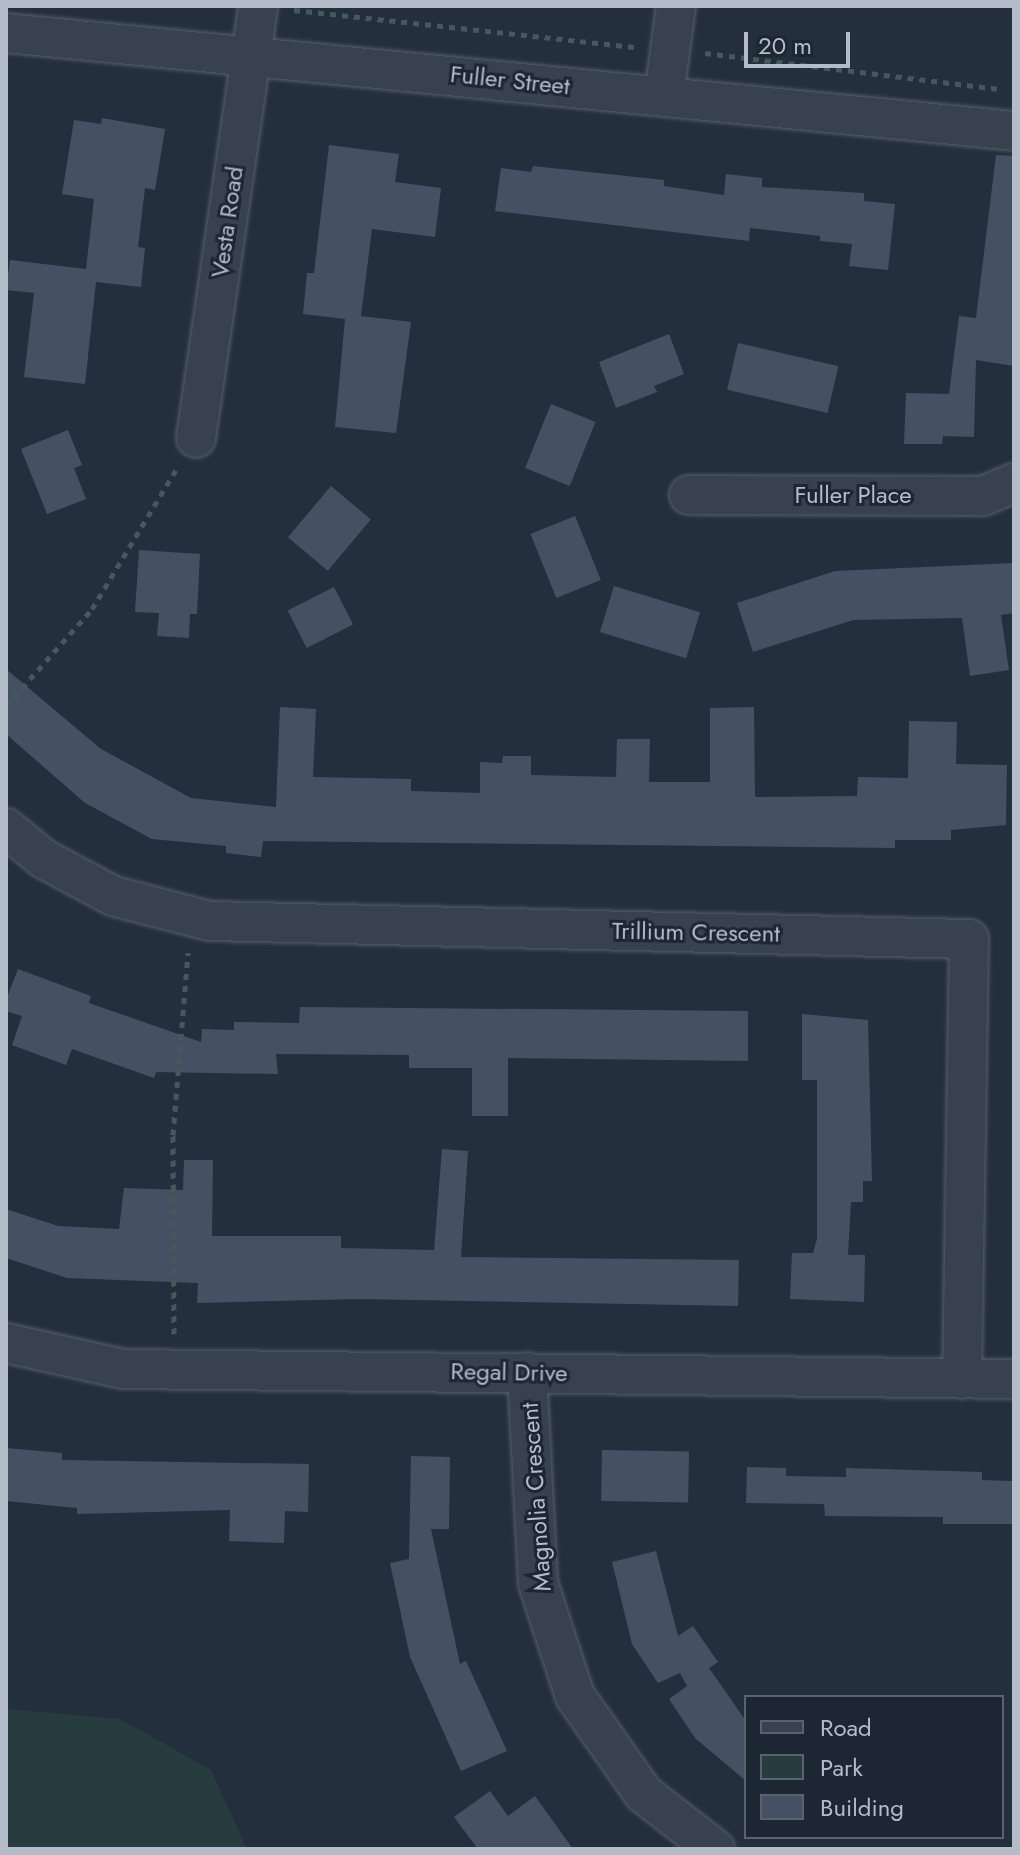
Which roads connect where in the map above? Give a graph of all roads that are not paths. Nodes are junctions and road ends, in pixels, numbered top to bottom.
1 (676, 6) edge
2 (276, 8) edge
3 (6, 33) edge
4 (251, 54) junction
5 (664, 96) junction
6 (1014, 131) edge
7 (196, 438) road end
8 (1014, 483) edge
9 (689, 495) dead end
10 (6, 828) edge
11 (6, 1343) edge
12 (527, 1372) junction
13 (962, 1379) junction
14 (1014, 1379) edge
15 (715, 1849) edge

1 - 5 street
2 - 4 street, Vesta Road
3 - 4 street, Fuller Street
4 - 5 street, Fuller Street
4 - 7 street, Vesta Road
5 - 6 street, Fuller Street
8 - 9 street, Fuller Place
10 - 13 street, Trillium Crescent
11 - 12 street, Regal Drive
12 - 13 street, Regal Drive
12 - 15 street, Magnolia Crescent
13 - 14 street, Regal Drive

